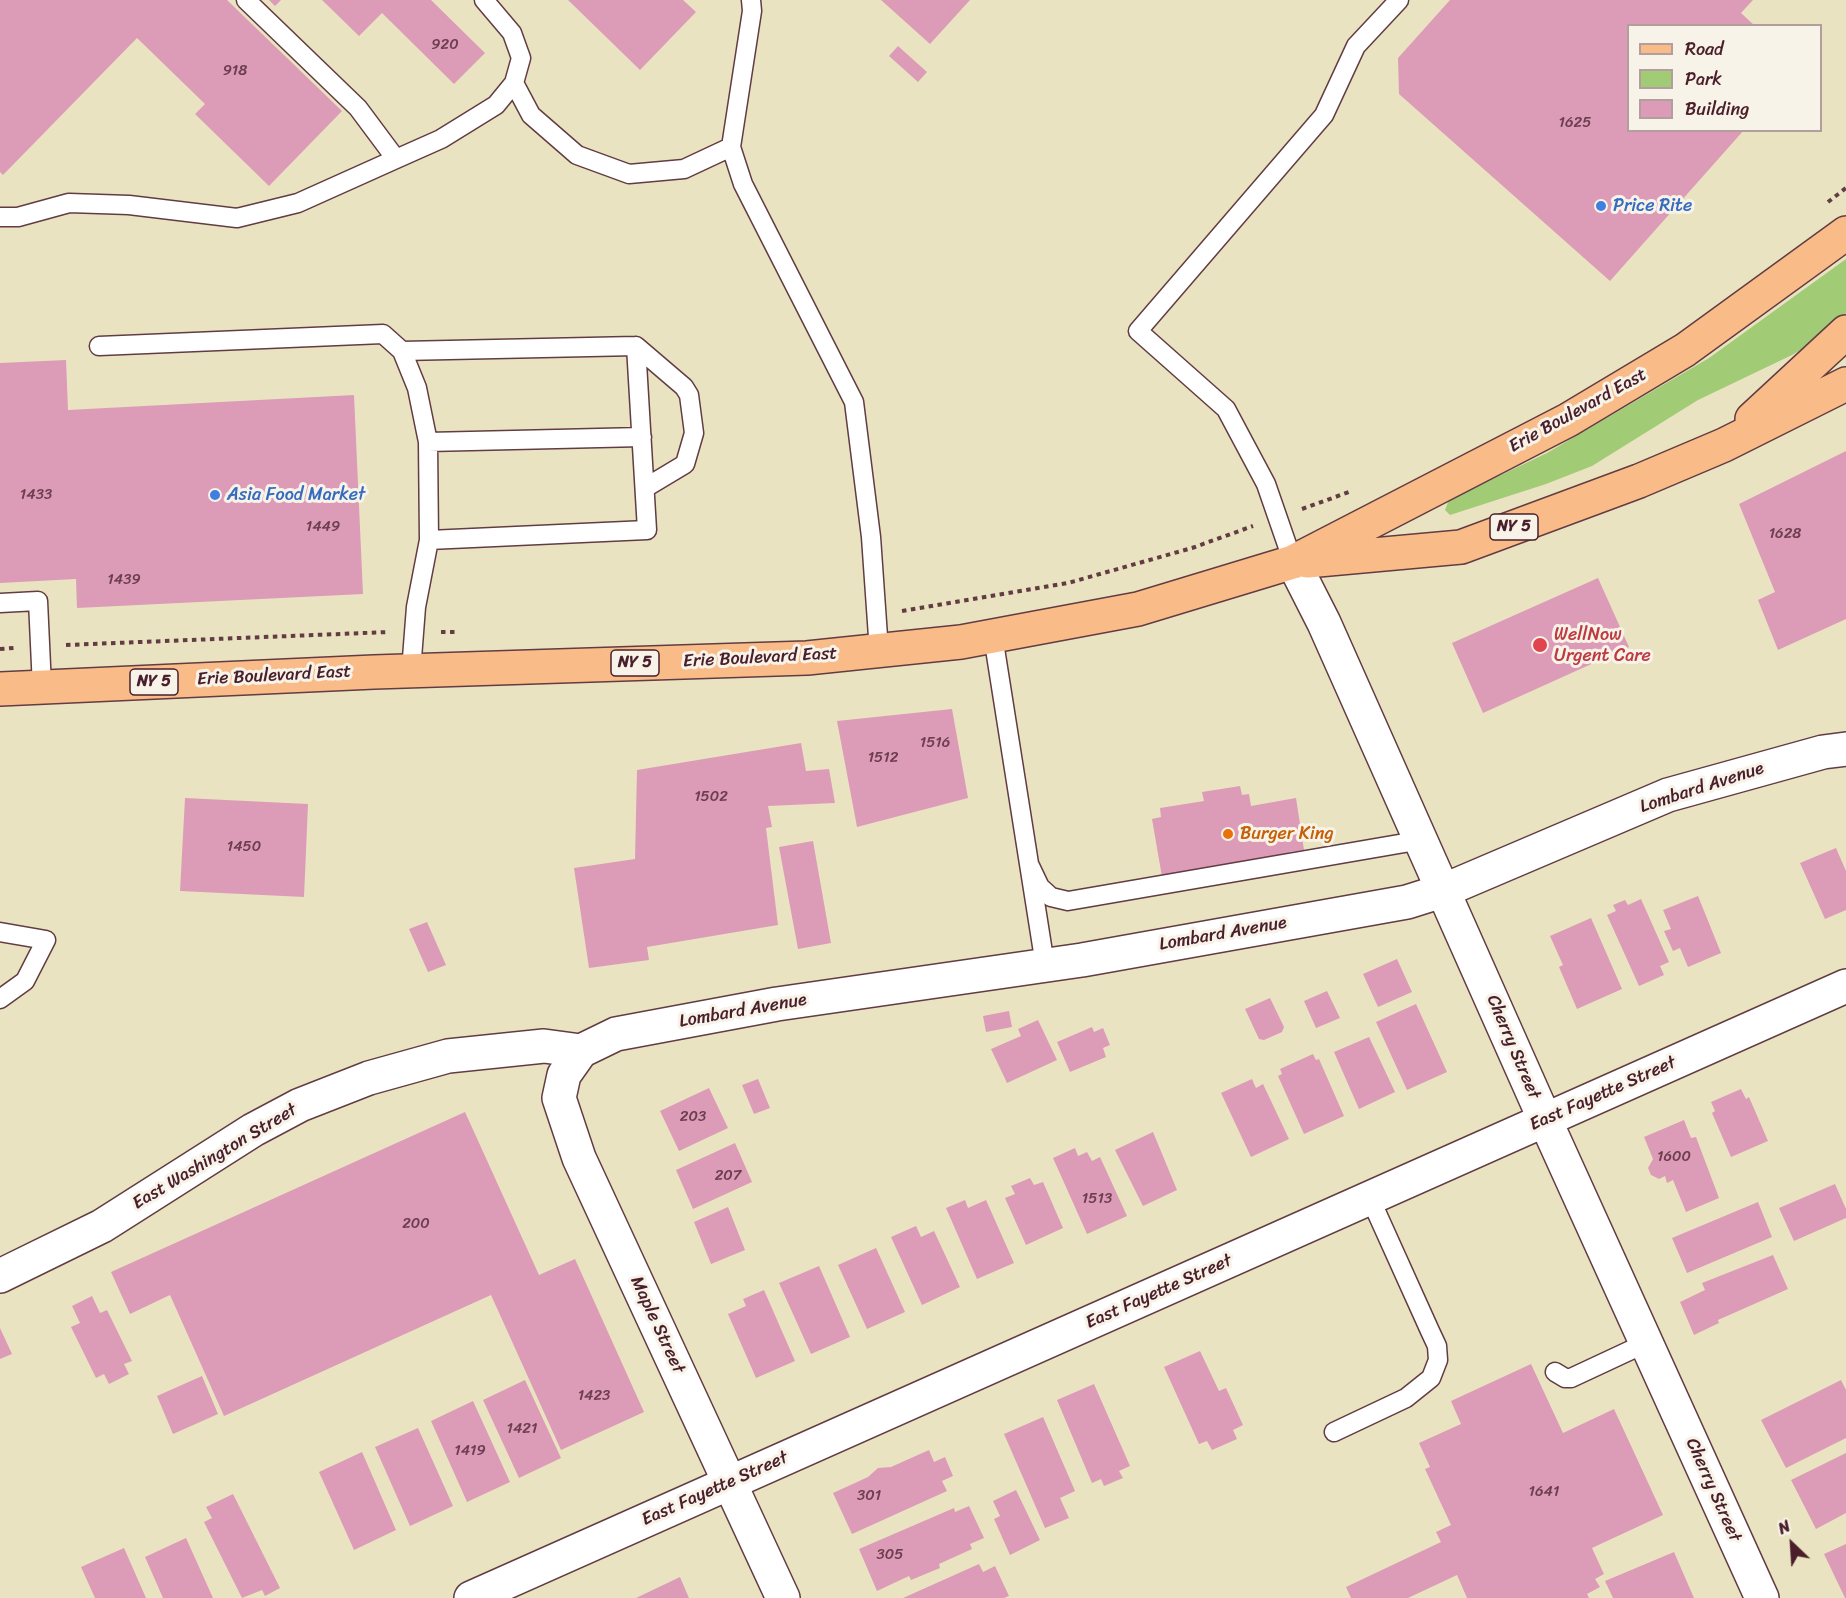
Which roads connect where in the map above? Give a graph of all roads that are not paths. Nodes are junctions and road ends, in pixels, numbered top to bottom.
1 (246, 0) edge
2 (484, 0) edge
3 (751, 0) edge
4 (1399, 0) edge
5 (513, 83) junction
6 (731, 147) junction
7 (396, 159) junction
8 (0, 217) edge
9 (1846, 233) edge
10 (1846, 332) edge
11 (99, 346) dead end
12 (636, 346) junction
13 (402, 351) junction
14 (1846, 384) edge
15 (642, 437) junction
16 (428, 442) junction
17 (1724, 445) junction
18 (645, 488) junction
19 (429, 540) junction
20 (1293, 562) junction
21 (0, 603) edge
22 (993, 636) junction
23 (879, 651) junction
24 (411, 671) junction
25 (42, 687) junction
26 (0, 689) edge
27 (1846, 749) edge
28 (1422, 840) junction
29 (1030, 866) junction
30 (1445, 890) junction
31 (0, 932) edge
32 (1046, 965) junction
33 (1846, 986) edge
34 (0, 999) edge
35 (582, 1051) junction
36 (1545, 1120) junction
37 (1370, 1198) junction
38 (0, 1276) edge
39 (1646, 1343) junction
40 (1555, 1372) dead end
41 (1334, 1432) dead end
42 (731, 1482) junction
43 (471, 1598) edge
44 (783, 1598) edge
45 (1762, 1598) edge

1 - 7 lane
2 - 5 lane
3 - 6 lane
4 - 20 lane
5 - 6 lane
5 - 7 lane
6 - 23 lane
7 - 8 lane
9 - 20 main road, Erie Boulevard East / NY 5
10 - 17 main road
11 - 13 lane
12 - 13 lane
12 - 15 lane
12 - 18 lane
13 - 16 lane
14 - 17 main road, Erie Boulevard East / NY 5
15 - 16 lane
15 - 18 lane
16 - 19 lane
17 - 20 main road, Erie Boulevard East / NY 5
18 - 19 lane
19 - 24 lane
20 - 22 main road, Erie Boulevard East / NY 5
20 - 28 street, Cherry Street
21 - 25 lane
22 - 23 main road, Erie Boulevard East / NY 5
22 - 29 lane
23 - 24 main road, Erie Boulevard East / NY 5
24 - 25 main road, Erie Boulevard East / NY 5
25 - 26 main road, Erie Boulevard East / NY 5
27 - 30 street, Lombard Avenue
28 - 29 lane
28 - 30 street, Cherry Street
29 - 32 lane
30 - 32 street, Lombard Avenue
30 - 36 street, Cherry Street
31 - 34 lane
32 - 35 street, Lombard Avenue
33 - 36 street, East Fayette Street
35 - 38 street, East Washington Street
35 - 42 street, Maple Street
36 - 37 street, East Fayette Street
36 - 39 street, Cherry Street
37 - 41 lane
37 - 42 street, East Fayette Street
39 - 40 lane
39 - 45 street, Cherry Street
42 - 43 street, East Fayette Street
42 - 44 street, Maple Street

